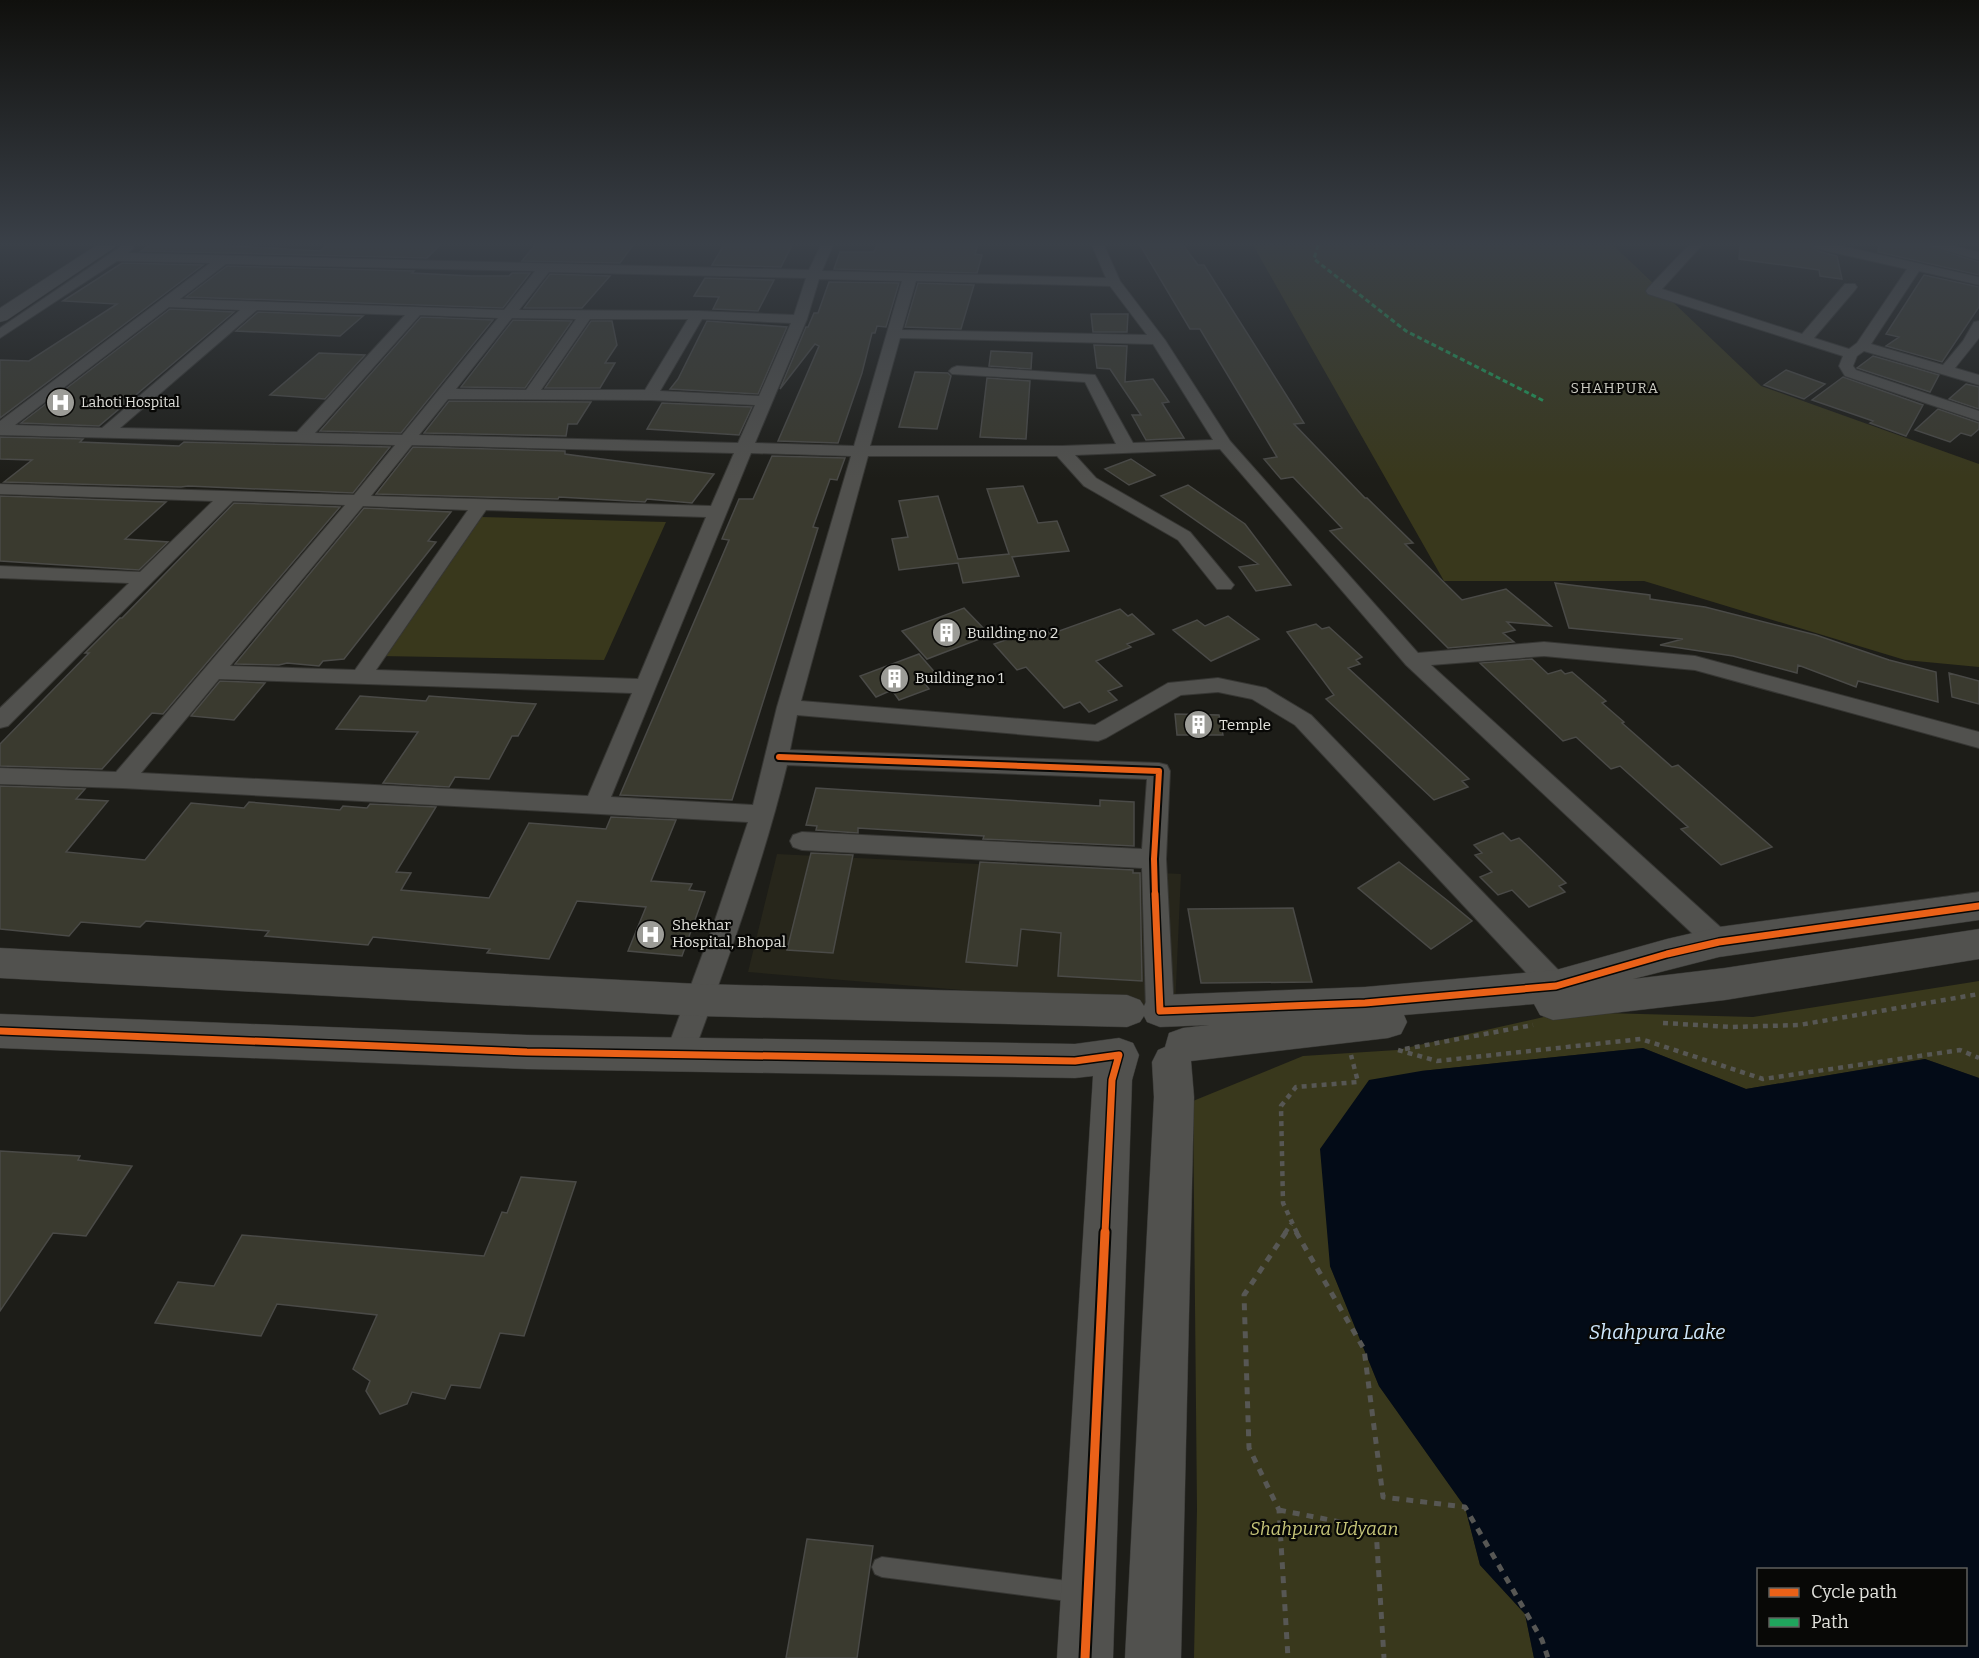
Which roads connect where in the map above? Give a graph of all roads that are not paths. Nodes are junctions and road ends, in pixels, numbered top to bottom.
1 (16, 322) edge
2 (140, 322) edge
3 (234, 322) edge
4 (406, 322) edge
5 (500, 322) edge
6 (580, 322) edge
7 (694, 322) edge
8 (799, 322) edge
9 (897, 322) edge
10 (1145, 322) edge
11 (1755, 322) edge
12 (1819, 322) edge
13 (1875, 322) edge
14 (1979, 326) edge
15 (0, 334) edge
16 (894, 334) junction
17 (1806, 338) junction
18 (1158, 340) junction
19 (1974, 344) edge
20 (1856, 350) junction
21 (1946, 370) junction
22 (957, 371) dead end
23 (1979, 380) edge
24 (445, 394) junction
25 (530, 395) junction
26 (650, 395) junction
27 (765, 401) junction
28 (1979, 416) edge
29 (0, 430) edge
30 (105, 433) junction
31 (303, 436) junction
32 (407, 440) junction
33 (1224, 444) junction
34 (746, 448) junction
35 (1127, 448) junction
36 (859, 451) junction
37 (1062, 451) junction
38 (0, 489) edge
39 (229, 495) junction
40 (358, 501) junction
41 (480, 506) junction
42 (717, 512) junction
43 (0, 572) edge
44 (144, 578) junction
45 (1224, 585) dead end
46 (1413, 660) junction
47 (213, 672) junction
48 (361, 676) junction
49 (645, 686) junction
50 (788, 707) junction
51 (0, 721) edge
52 (1979, 740) edge
53 (779, 757) junction
54 (0, 776) edge
55 (122, 780) junction
56 (596, 805) junction
57 (763, 814) junction
58 (802, 841) dead end
59 (1154, 859) junction
60 (1979, 906) edge
61 (1719, 942) junction
62 (1979, 944) edge
63 (0, 963) edge
64 (1556, 986) junction
65 (699, 1000) junction
66 (1135, 1026) junction
67 (0, 1031) edge
68 (1178, 1054) junction
69 (679, 1055) junction
70 (882, 1567) dead end
71 (1088, 1594) junction
72 (1085, 1658) edge
73 (1153, 1658) edge

1 - 15 street
2 - 29 street
3 - 30 street
4 - 31 street
5 - 24 street
6 - 25 street
7 - 26 street
8 - 27 street
9 - 16 street
10 - 18 street
11 - 17 street
12 - 17 street
13 - 20 street
14 - 19 street
16 - 18 street
16 - 36 street
17 - 20 street
18 - 33 street
19 - 21 street
20 - 21 street
20 - 28 street
21 - 23 street
22 - 35 street
24 - 25 street
24 - 32 street
25 - 26 street
26 - 27 street
27 - 34 street
29 - 30 street
30 - 31 street
31 - 32 street
32 - 34 street
32 - 40 street
33 - 35 street
33 - 46 street
34 - 36 street
34 - 42 street
35 - 37 street
36 - 37 street
36 - 50 street
37 - 45 street
38 - 39 street
39 - 40 street
39 - 44 street
40 - 41 street
40 - 47 street
41 - 42 street
41 - 48 street
42 - 49 street
43 - 44 street
44 - 51 street
46 - 52 street
46 - 61 street
47 - 48 street
47 - 55 street
48 - 49 street
49 - 56 street
50 - 53 street
50 - 64 street
53 - 57 street
53 - 59 street
54 - 55 street
55 - 56 street
56 - 57 street
57 - 65 street
58 - 59 street
59 - 66 street
60 - 61 street
61 - 64 street
62 - 68 street
63 - 65 street
64 - 66 street
65 - 66 street
65 - 69 street
66 - 68 street
66 - 68 street
66 - 69 street
66 - 71 street
67 - 69 street
68 - 73 street
70 - 71 lane
71 - 72 street

